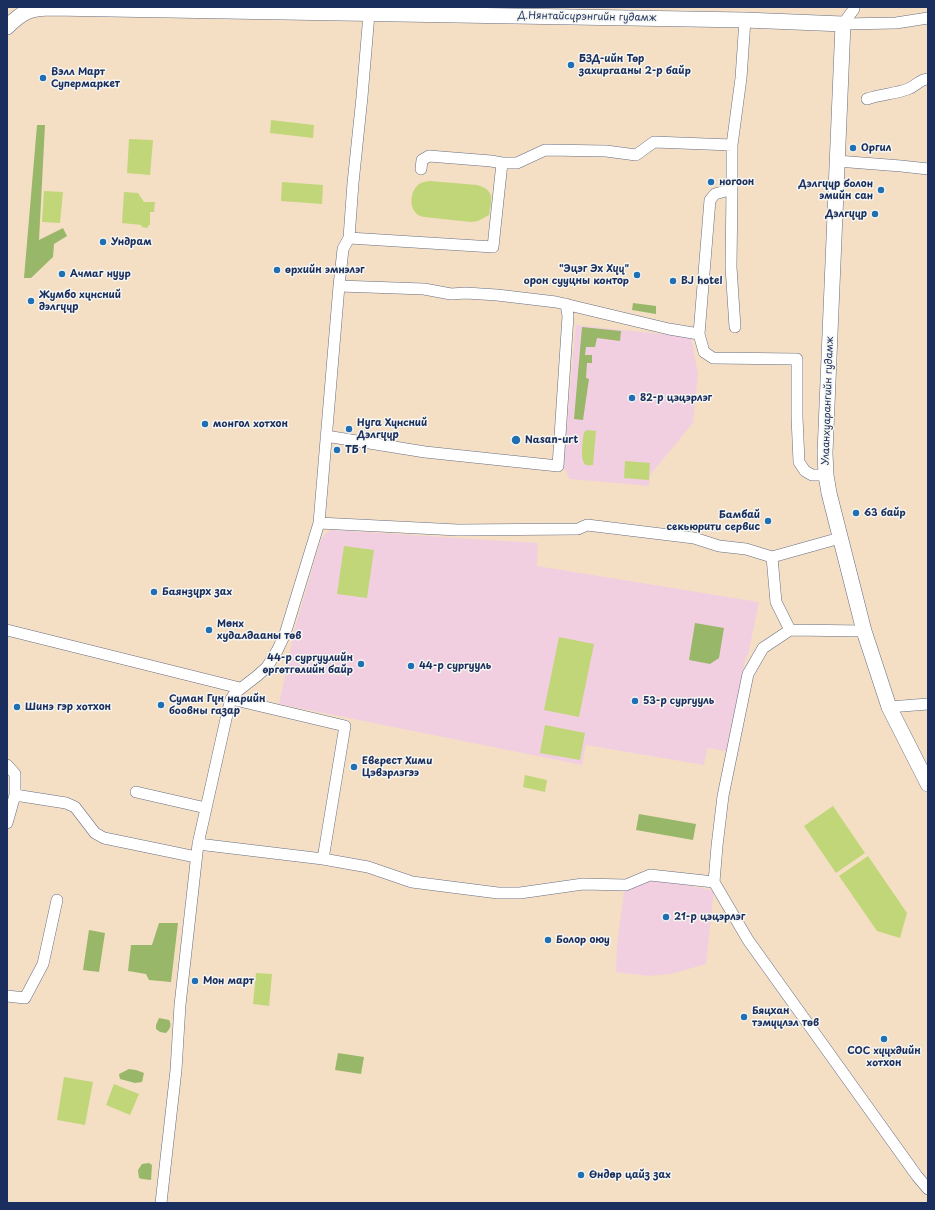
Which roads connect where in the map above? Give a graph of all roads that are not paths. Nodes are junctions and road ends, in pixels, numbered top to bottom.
1 (854, 7) edge
2 (47, 8) edge
3 (91, 8) edge
4 (369, 14) junction
5 (928, 18) edge
6 (745, 20) junction
7 (843, 24) junction
8 (7, 27) edge
9 (928, 79) edge
10 (867, 99) dead end
11 (732, 145) junction
12 (837, 160) junction
13 (502, 164) junction
14 (421, 169) dead end
15 (928, 169) edge
16 (732, 189) junction
17 (349, 238) junction
18 (338, 286) junction
19 (566, 304) junction
20 (735, 327) dead end
21 (700, 334) junction
22 (326, 436) junction
23 (826, 476) junction
24 (318, 523) junction
25 (840, 538) junction
26 (772, 557) junction
27 (7, 630) edge
28 (790, 630) junction
29 (864, 631) junction
30 (240, 688) junction
31 (231, 699) junction
32 (928, 704) edge
33 (889, 707) junction
34 (7, 765) edge
35 (928, 784) edge
36 (136, 792) dead end
37 (15, 795) junction
38 (206, 808) junction
39 (7, 823) edge
40 (198, 844) junction
41 (196, 857) junction
42 (323, 859) junction
43 (714, 882) junction
44 (57, 900) dead end
45 (7, 996) edge
46 (928, 1189) edge
47 (161, 1203) edge

1 - 7 street
2 - 3 main road, Д.Нянтайсүрэнгийн гудамж
2 - 8 main road, Д.Нянтайсүрэнгийн гудамж
3 - 4 main road, Д.Нянтайсүрэнгийн гудамж
4 - 6 main road, Д.Нянтайсүрэнгийн гудамж
4 - 17 street
5 - 7 street
6 - 7 main road, Д.Нянтайсүрэнгийн гудамж
6 - 11 street
7 - 12 main road, Улаанхуарангийн гудамж
9 - 10 street
11 - 13 street
11 - 16 street
12 - 15 street
12 - 23 main road, Улаанхуарангийн гудамж
13 - 14 street
13 - 17 street
16 - 20 street
16 - 21 street
17 - 18 street
18 - 19 street
18 - 22 street
19 - 21 street
19 - 22 street
21 - 23 street
22 - 24 street
23 - 25 main road, Улаанхуарангийн гудамж
24 - 26 street
24 - 30 street
25 - 26 street
25 - 29 main road, Улаанхуарангийн гудамж
26 - 28 street
27 - 30 street
28 - 29 street
28 - 43 street
29 - 33 main road, Улаанхуарангийн гудамж
30 - 31 street
31 - 38 street
31 - 42 street
32 - 33 street
33 - 35 main road, Улаанхуарангийн гудамж
34 - 37 street
36 - 38 street
37 - 39 street
37 - 41 street
38 - 40 street
40 - 41 street
40 - 42 street
41 - 47 street
42 - 43 street
43 - 46 street
44 - 45 street

